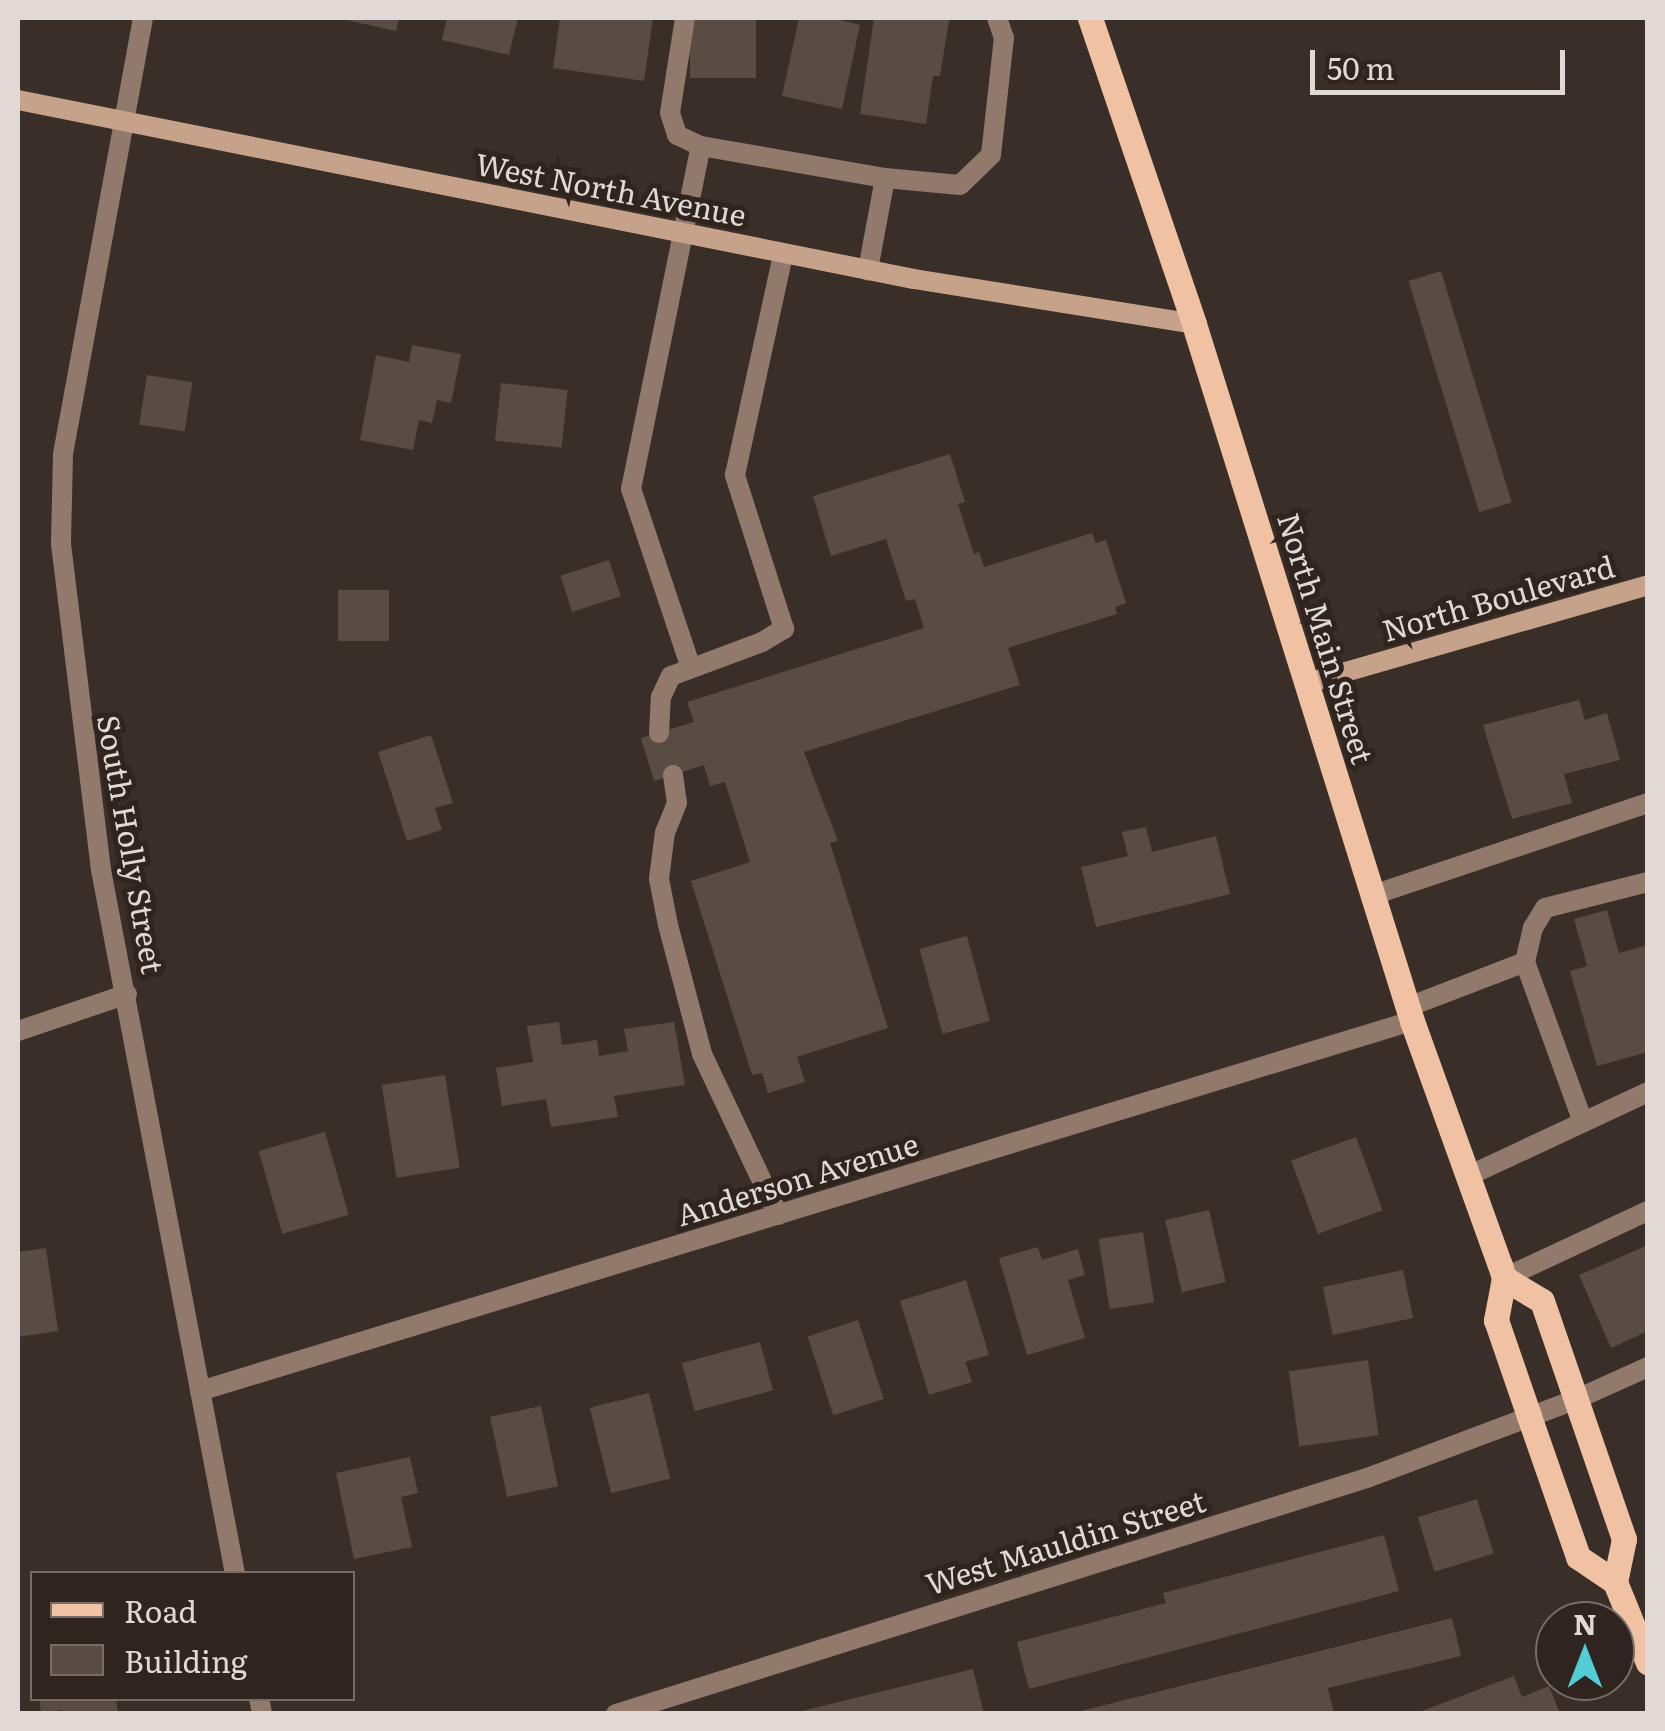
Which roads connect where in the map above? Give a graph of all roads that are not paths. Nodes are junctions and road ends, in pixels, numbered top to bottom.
1 (144, 18) edge
2 (685, 18) edge
3 (997, 18) edge
4 (1090, 18) edge
5 (18, 100) edge
6 (121, 121) junction
7 (700, 146) junction
8 (885, 178) junction
9 (684, 233) junction
10 (783, 254) junction
11 (868, 270) junction
12 (1194, 324) junction
13 (1648, 585) edge
14 (691, 668) junction
15 (1307, 683) junction
16 (659, 733) dead end
17 (673, 775) dead end
18 (1648, 803) edge
19 (1648, 882) edge
20 (1373, 895) junction
21 (1525, 962) junction
22 (127, 994) junction
23 (1410, 1014) junction
24 (18, 1031) edge
25 (1648, 1092) edge
26 (1583, 1122) junction
27 (1468, 1176) junction
28 (1648, 1211) edge
29 (778, 1215) junction
30 (1504, 1278) junction
31 (1646, 1372) edge
32 (200, 1392) junction
33 (1577, 1399) junction
34 (1529, 1416) junction
35 (234, 1571) edge
36 (1614, 1582) junction
37 (1648, 1663) edge
38 (616, 1714) edge

1 - 6 street, South Holly Street
2 - 7 street
3 - 8 street
4 - 12 main road, North Main Street
5 - 6 main road, West North Avenue
6 - 9 main road, West North Avenue
6 - 22 street, South Holly Street
7 - 8 street
7 - 9 street
8 - 11 street
9 - 10 main road, West North Avenue
9 - 14 street
10 - 11 main road, West North Avenue
10 - 14 street
11 - 12 main road, West North Avenue
12 - 15 main road, North Main Street
13 - 15 main road, North Boulevard
14 - 16 street
15 - 20 main road, North Main Street
17 - 29 street
18 - 20 street
19 - 21 street
20 - 23 main road, North Main Street
21 - 23 street, Anderson Avenue
21 - 26 street
22 - 24 street
22 - 32 street, South Holly Street
23 - 27 main road, North Main Street
23 - 29 street, Anderson Avenue
25 - 26 street
26 - 27 street
27 - 30 main road, North Main Street
28 - 30 street
29 - 32 street, Anderson Avenue
30 - 33 main road
30 - 34 main road, North Main Street
31 - 33 street, West Mauldin Street
32 - 35 street, South Holly Street
33 - 34 street, West Mauldin Street
33 - 36 main road
34 - 36 main road, North Main Street
34 - 38 street, West Mauldin Street
36 - 37 main road, North Main Street

